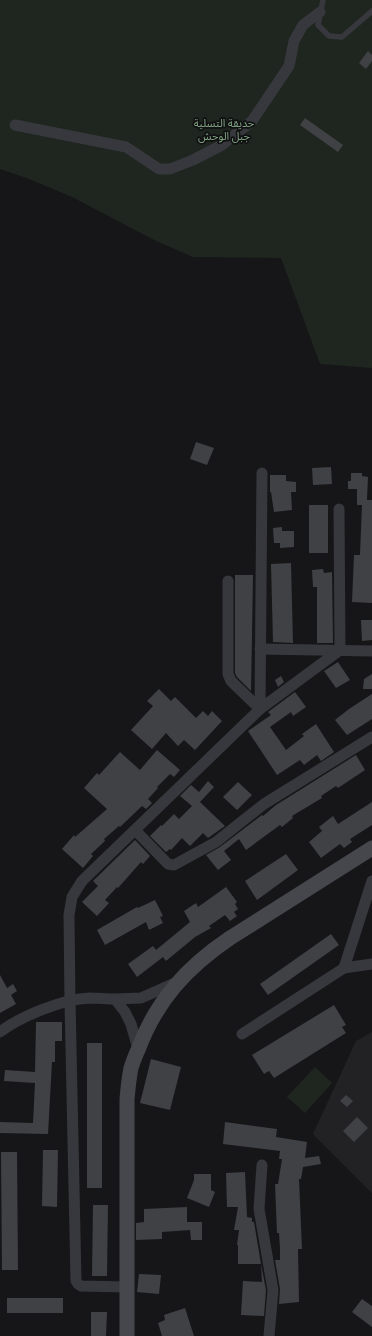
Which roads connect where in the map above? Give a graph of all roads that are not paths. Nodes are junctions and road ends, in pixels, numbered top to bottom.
1 (323, 0) edge
2 (372, 11) edge
3 (320, 12) junction
4 (14, 125) dead end
5 (262, 473) dead end
6 (339, 509) dead end
7 (228, 581) dead end
8 (260, 650) junction
9 (340, 650) junction
10 (372, 651) edge
11 (260, 709) junction
12 (372, 736) edge
13 (135, 830) junction
14 (372, 848) edge
15 (372, 881) edge
16 (372, 964) edge
17 (344, 968) junction
18 (180, 981) junction
19 (115, 999) junction
20 (70, 1001) junction
21 (0, 1032) edge
22 (242, 1034) dead end
23 (138, 1050) junction
24 (262, 1165) dead end
25 (127, 1287) junction
26 (127, 1336) edge
27 (269, 1336) edge

1 - 3 lane
2 - 3 lane
3 - 4 street
5 - 8 street
6 - 9 street
7 - 11 street
8 - 9 street
8 - 11 street
9 - 10 street
9 - 11 street
11 - 13 street
12 - 13 street
13 - 20 street
14 - 18 street
15 - 17 street
16 - 17 street
17 - 22 street
18 - 19 street
18 - 23 street
19 - 20 street
19 - 23 street
20 - 21 street
20 - 25 street
23 - 25 street
24 - 27 street
25 - 26 street

